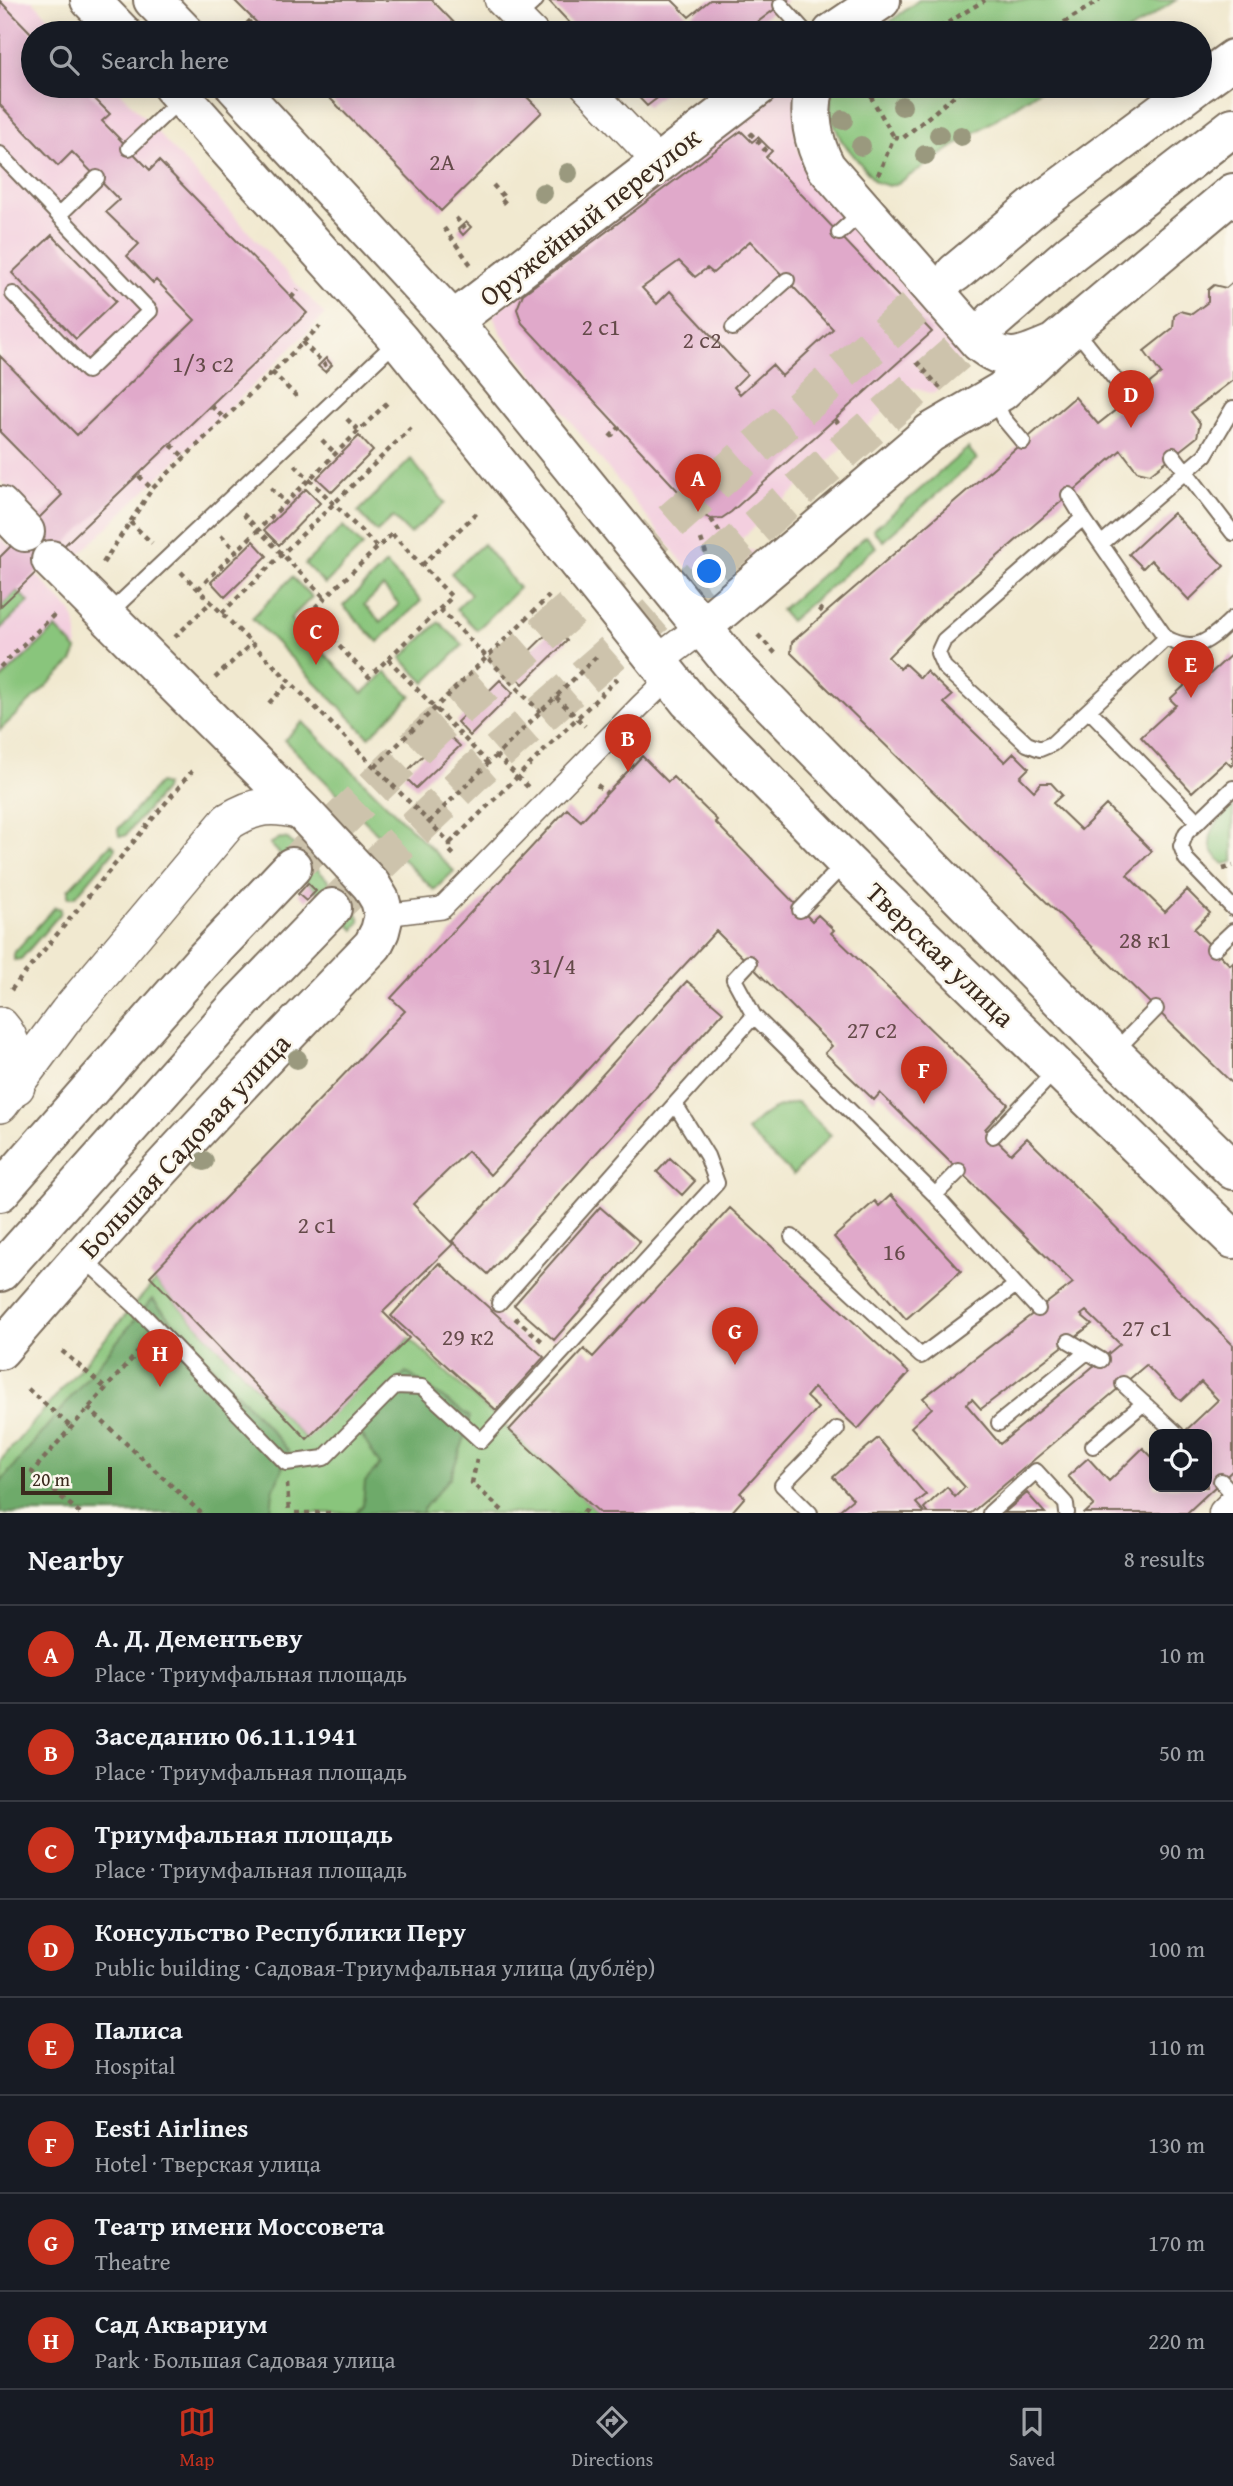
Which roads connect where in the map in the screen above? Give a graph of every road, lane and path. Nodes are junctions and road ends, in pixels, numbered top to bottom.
1 (90, 0) edge
2 (153, 0) edge
3 (985, 0) edge
4 (1100, 0) edge
5 (781, 5) dead end
6 (110, 21) edge
7 (173, 21) edge
8 (795, 21) edge
9 (951, 21) edge
10 (1066, 21) edge
11 (1233, 60) edge
12 (1212, 74) edge
13 (172, 98) edge
14 (184, 98) edge
15 (247, 98) edge
16 (597, 98) edge
17 (743, 98) edge
18 (814, 98) edge
19 (872, 98) edge
20 (951, 98) edge
21 (1179, 98) edge
22 (1233, 127) edge
23 (894, 137) junction
24 (755, 139) dead end
25 (129, 148) dead end
26 (762, 153) dead end
27 (0, 154) edge
28 (658, 162) junction
29 (97, 178) dead end
30 (493, 185) dead end
31 (1233, 193) edge
32 (499, 206) dead end
33 (859, 208) junction
34 (59, 215) junction
35 (456, 218) dead end
36 (444, 228) dead end
37 (465, 228) dead end
38 (474, 270) dead end
39 (955, 273) tunnel mouth
40 (787, 280) dead end
41 (298, 290) dead end
42 (13, 294) dead end
43 (291, 298) dead end
44 (453, 321) junction
45 (320, 326) dead end
46 (733, 328) dead end
47 (987, 331) junction
48 (1063, 336) junction
49 (399, 340) junction
50 (302, 342) junction
51 (917, 362) dead end
52 (326, 366) dead end
53 (272, 372) junction
54 (940, 388) dead end
55 (308, 392) dead end
56 (993, 397) junction
57 (1130, 398) dead end
58 (389, 401) dead end
59 (211, 406) dead end
60 (1233, 408) edge
61 (224, 418) junction
62 (835, 419) dead end
63 (349, 422) dead end
64 (841, 426) dead end
65 (411, 428) dead end
66 (619, 428) dead end
67 (359, 431) junction
68 (930, 433) junction
69 (610, 437) dead end
70 (1023, 442) dead end
71 (326, 444) dead end
72 (171, 445) dead end
73 (336, 454) junction
74 (1173, 455) dead end
75 (184, 457) junction
76 (363, 461) dead end
77 (299, 468) dead end
78 (370, 468) junction
79 (1186, 471) junction
80 (139, 476) dead end
81 (310, 479) junction
82 (152, 489) junction
83 (274, 491) dead end
84 (1069, 495) dead end
85 (286, 503) junction
86 (334, 503) junction
87 (479, 510) dead end
88 (311, 513) dead end
89 (246, 517) dead end
90 (1083, 518) junction
91 (711, 519) dead end
92 (317, 520) junction
93 (258, 530) junction
94 (1233, 533) edge
95 (721, 534) dead end
96 (223, 537) dead end
97 (701, 539) dead end
98 (1101, 544) junction
99 (377, 547) junction
100 (237, 552) junction
101 (282, 554) junction
102 (51, 560) dead end
103 (105, 560) dead end
104 (257, 565) dead end
105 (422, 565) junction
106 (264, 572) junction
107 (184, 574) dead end
108 (715, 581) dead end
109 (198, 589) junction
110 (549, 596) dead end
111 (326, 598) junction
112 (211, 602) junction
113 (51, 603) dead end
114 (819, 608) dead end
115 (440, 609) junction
116 (222, 613) junction
117 (825, 614) dead end
118 (106, 616) junction
119 (1233, 618) edge
120 (701, 628) junction
121 (758, 635) dead end
122 (175, 637) dead end
123 (1166, 638) junction
124 (252, 643) junction
125 (598, 655) dead end
126 (777, 655) dead end
127 (487, 657) junction
128 (388, 659) junction
129 (0, 667) edge
130 (663, 670) junction
131 (618, 678) dead end
132 (215, 679) dead end
133 (290, 681) junction
134 (556, 697) junction
135 (269, 703) dead end
136 (435, 708) junction
137 (1089, 710) junction
138 (540, 712) junction
139 (577, 719) junction
140 (603, 744) junction
141 (496, 755) junction
142 (488, 763) junction
143 (374, 767) junction
144 (192, 771) dead end
145 (518, 777) junction
146 (1233, 788) edge
147 (545, 804) junction
148 (302, 811) junction
149 (429, 822) junction
150 (1198, 822) junction
151 (846, 862) junction
152 (292, 867) tunnel mouth
153 (332, 908) tunnel mouth
154 (1233, 908) edge
155 (800, 910) dead end
156 (378, 930) junction
157 (1233, 931) edge
158 (1214, 949) dead end
159 (749, 963) dead end
160 (11, 990) dead end
161 (1156, 1009) dead end
162 (754, 1016) junction
163 (0, 1026) edge
164 (1113, 1053) junction
165 (1058, 1068) junction
166 (8, 1095) edge
167 (676, 1104) junction
168 (993, 1136) dead end
169 (1233, 1170) edge
170 (960, 1171) dead end
171 (0, 1192) edge
172 (935, 1195) junction
173 (792, 1237) dead end
174 (1233, 1239) edge
175 (81, 1256) junction
176 (0, 1272) edge
177 (1016, 1285) junction
178 (499, 1303) joint
179 (1038, 1309) dead end
180 (157, 1330) junction
181 (1069, 1341) dead end
182 (0, 1350) edge
183 (62, 1351) dead end
184 (1087, 1352) junction
185 (560, 1356) junction
186 (1101, 1360) dead end
187 (1123, 1384) dead end
188 (105, 1388) junction
189 (28, 1389) dead end
190 (1144, 1404) junction
191 (88, 1408) junction
192 (999, 1423) dead end
193 (71, 1427) junction
194 (836, 1429) dead end
195 (1172, 1429) edge
196 (481, 1441) junction
197 (1093, 1447) dead end
198 (1227, 1492) edge
199 (1233, 1494) edge
200 (590, 1504) dead end
201 (503, 1512) edge
202 (80, 1513) edge
203 (201, 1513) edge
204 (295, 1513) edge
205 (331, 1513) edge
206 (583, 1513) edge
207 (810, 1513) edge
208 (990, 1513) edge
209 (1067, 1513) edge
210 (1224, 1513) edge

1 - 6 main road
2 - 7 main road
3 - 9 path
4 - 10 path
5 - 8 lane
11 - 12 main road
13 - 25 lane
14 - 49 main road, Тверская улица
15 - 44 main road, Тверская улица
16 - 28 street
17 - 28 main road, Оружейный переулок
18 - 33 main road
19 - 23 path
20 - 23 path
21 - 39 main road
22 - 47 main road
23 - 33 path
24 - 26 path
27 - 34 lane
28 - 44 main road, Оружейный переулок
29 - 34 lane
30 - 32 path
31 - 48 main road
33 - 47 main road
34 - 42 lane
35 - 37 path
36 - 38 path
40 - 46 lane
41 - 43 path
44 - 120 main road, Тверская улица
45 - 50 path
47 - 48 main road
47 - 68 main road
48 - 56 main road
48 - 57 lane
49 - 118 lane
49 - 130 main road, Тверская улица
50 - 52 path
50 - 53 path
51 - 54 path
53 - 55 path
53 - 61 path
56 - 68 main road
56 - 70 lane
58 - 67 path
59 - 61 path
60 - 79 lane
61 - 75 path
62 - 64 path
63 - 67 path
65 - 78 path
66 - 69 path
67 - 73 path
68 - 120 main road
71 - 73 path
72 - 75 path
73 - 81 path
74 - 79 lane
75 - 82 path
76 - 78 path
77 - 81 path
78 - 86 path
79 - 94 lane
79 - 98 lane
80 - 82 path
81 - 85 path
81 - 86 path
82 - 103 path
83 - 85 path
84 - 90 lane
85 - 93 path
86 - 92 path
86 - 99 path
87 - 105 path
88 - 92 path
89 - 93 path
90 - 98 lane
90 - 137 lane
91 - 95 path
92 - 101 path
93 - 100 path
93 - 101 path
96 - 100 path
97 - 108 path
98 - 123 lane
99 - 105 path
99 - 111 path
100 - 109 path
101 - 106 path
101 - 111 path
102 - 118 main road
104 - 106 path
105 - 115 path
106 - 116 path
107 - 109 path
109 - 112 path
110 - 127 path
111 - 128 path
112 - 116 path
112 - 122 path
113 - 129 path
114 - 117 path
115 - 127 path
115 - 128 path
116 - 124 path
118 - 148 main road
119 - 123 lane
120 - 130 street
120 - 164 main road, Тверская улица
121 - 126 path
123 - 137 lane
124 - 132 path
124 - 133 path
125 - 134 path
127 - 136 path
127 - 138 path
128 - 136 path
130 - 140 street
130 - 151 main road, Тверская улица
131 - 139 path
133 - 135 path
133 - 143 path
134 - 138 path
134 - 139 path
136 - 142 path
136 - 143 path
137 - 150 lane
138 - 141 path
139 - 140 path
139 - 145 path
140 - 147 street
141 - 142 path
141 - 145 path
142 - 149 path
143 - 149 path
144 - 160 path
145 - 147 path
145 - 149 path
146 - 150 lane
147 - 156 street
148 - 156 main road
148 - 166 street
150 - 154 lane
151 - 155 lane
151 - 165 main road, Тверская улица
152 - 171 main road
153 - 176 main road, Большая Садовая улица
156 - 175 main road, Большая Садовая улица
157 - 158 lane
159 - 162 lane
161 - 164 lane
162 - 167 lane
162 - 172 lane
163 - 166 street
164 - 169 main road, Тверская улица
165 - 168 lane
165 - 174 main road, Тверская улица
167 - 178 lane
167 - 185 lane
170 - 172 lane
172 - 177 lane
173 - 177 lane
175 - 180 lane
175 - 182 main road, Большая Садовая улица
177 - 179 lane
178 - 185 path
180 - 188 path
180 - 196 lane
181 - 184 lane
183 - 188 path
184 - 186 lane
184 - 192 lane
185 - 196 lane
187 - 190 lane
188 - 191 path
189 - 193 path
190 - 195 lane
190 - 197 lane
191 - 193 path
191 - 203 path
193 - 202 path
194 - 207 lane
196 - 201 path
198 - 199 lane
198 - 210 street
200 - 206 path
204 - 205 path
208 - 209 lane

